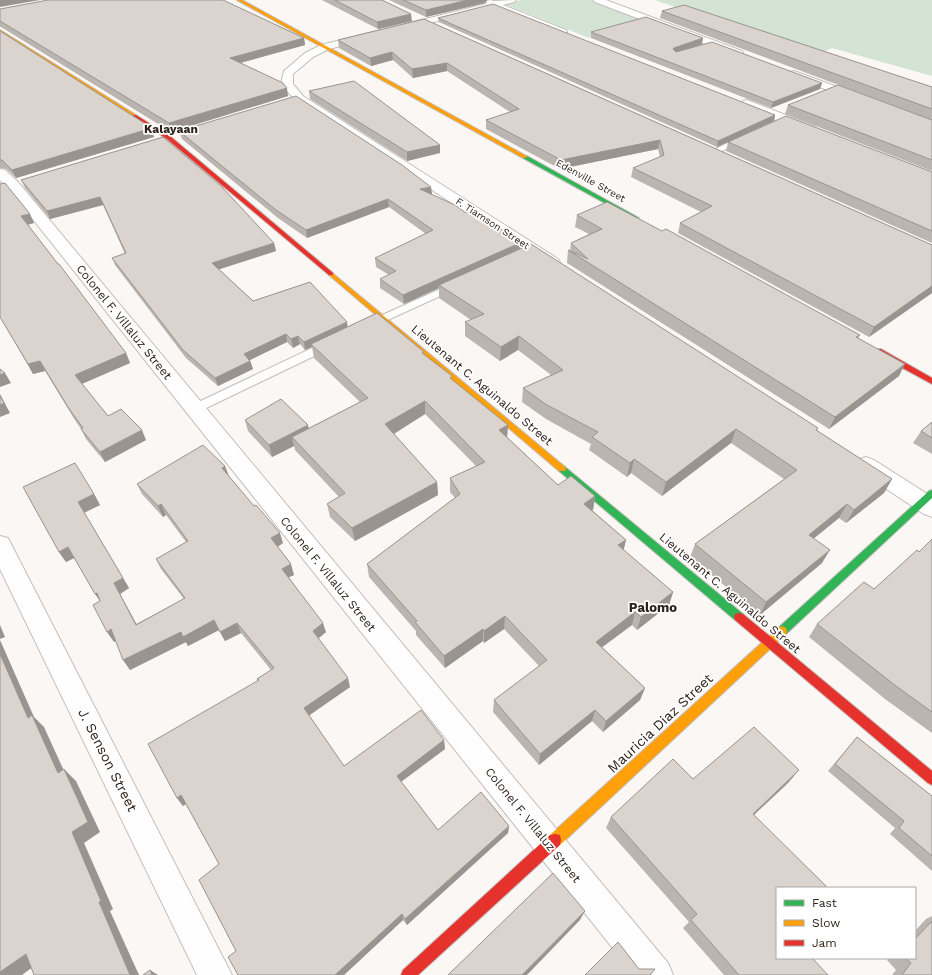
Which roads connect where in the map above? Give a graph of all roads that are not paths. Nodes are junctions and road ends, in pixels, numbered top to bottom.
1 (238, 0) edge
2 (511, 0) edge
3 (598, 0) edge
4 (488, 2) edge
5 (410, 15) edge
6 (423, 21) junction
7 (0, 31) edge
8 (445, 31) edge
9 (573, 36) edge
10 (714, 44) junction
11 (325, 46) junction
12 (699, 48) edge
13 (751, 58) edge
14 (781, 69) edge
15 (833, 89) junction
16 (819, 95) edge
17 (734, 99) edge
18 (868, 102) edge
19 (184, 133) edge
20 (753, 134) edge
21 (822, 134) edge
22 (169, 138) junction
23 (154, 142) edge
24 (709, 150) joint
25 (727, 158) edge
26 (10, 182) edge
27 (646, 223) edge
28 (568, 272) edge
29 (470, 279) edge
30 (384, 318) junction
31 (363, 328) edge
32 (342, 338) edge
33 (869, 346) edge
34 (932, 381) edge
35 (194, 409) junction
36 (856, 458) edge
37 (929, 501) edge
38 (0, 545) edge
39 (769, 642) junction
40 (932, 779) edge
41 (549, 844) junction
42 (215, 975) edge
43 (408, 975) edge
44 (656, 975) edge

1 - 11 street, Edenville Street
2 - 4 street
3 - 10 street
4 - 6 street
4 - 9 street
5 - 6 street
6 - 8 street
6 - 11 street
7 - 22 street, Lieutenant C. Aguinaldo Street
10 - 12 lane
10 - 13 street
11 - 27 street, Edenville Street
11 - 28 street, F. Tiamson Street
14 - 15 street
15 - 16 street
15 - 18 street
17 - 21 street
19 - 22 street
20 - 24 lane
22 - 23 street
22 - 30 street, Lieutenant C. Aguinaldo Street
24 - 25 street
26 - 35 street, Colonel F. Villaluz Street
29 - 30 lane
30 - 31 lane
30 - 39 street, Lieutenant C. Aguinaldo Street
32 - 35 lane
33 - 34 street
35 - 41 street, Colonel F. Villaluz Street
36 - 37 street
37 - 39 street, Mauricia Diaz Street
38 - 42 street, J. Senson Street
39 - 40 street, Lieutenant C. Aguinaldo Street
39 - 41 street, Mauricia Diaz Street
41 - 43 street, Mauricia Diaz Street
41 - 44 street, Colonel F. Villaluz Street

